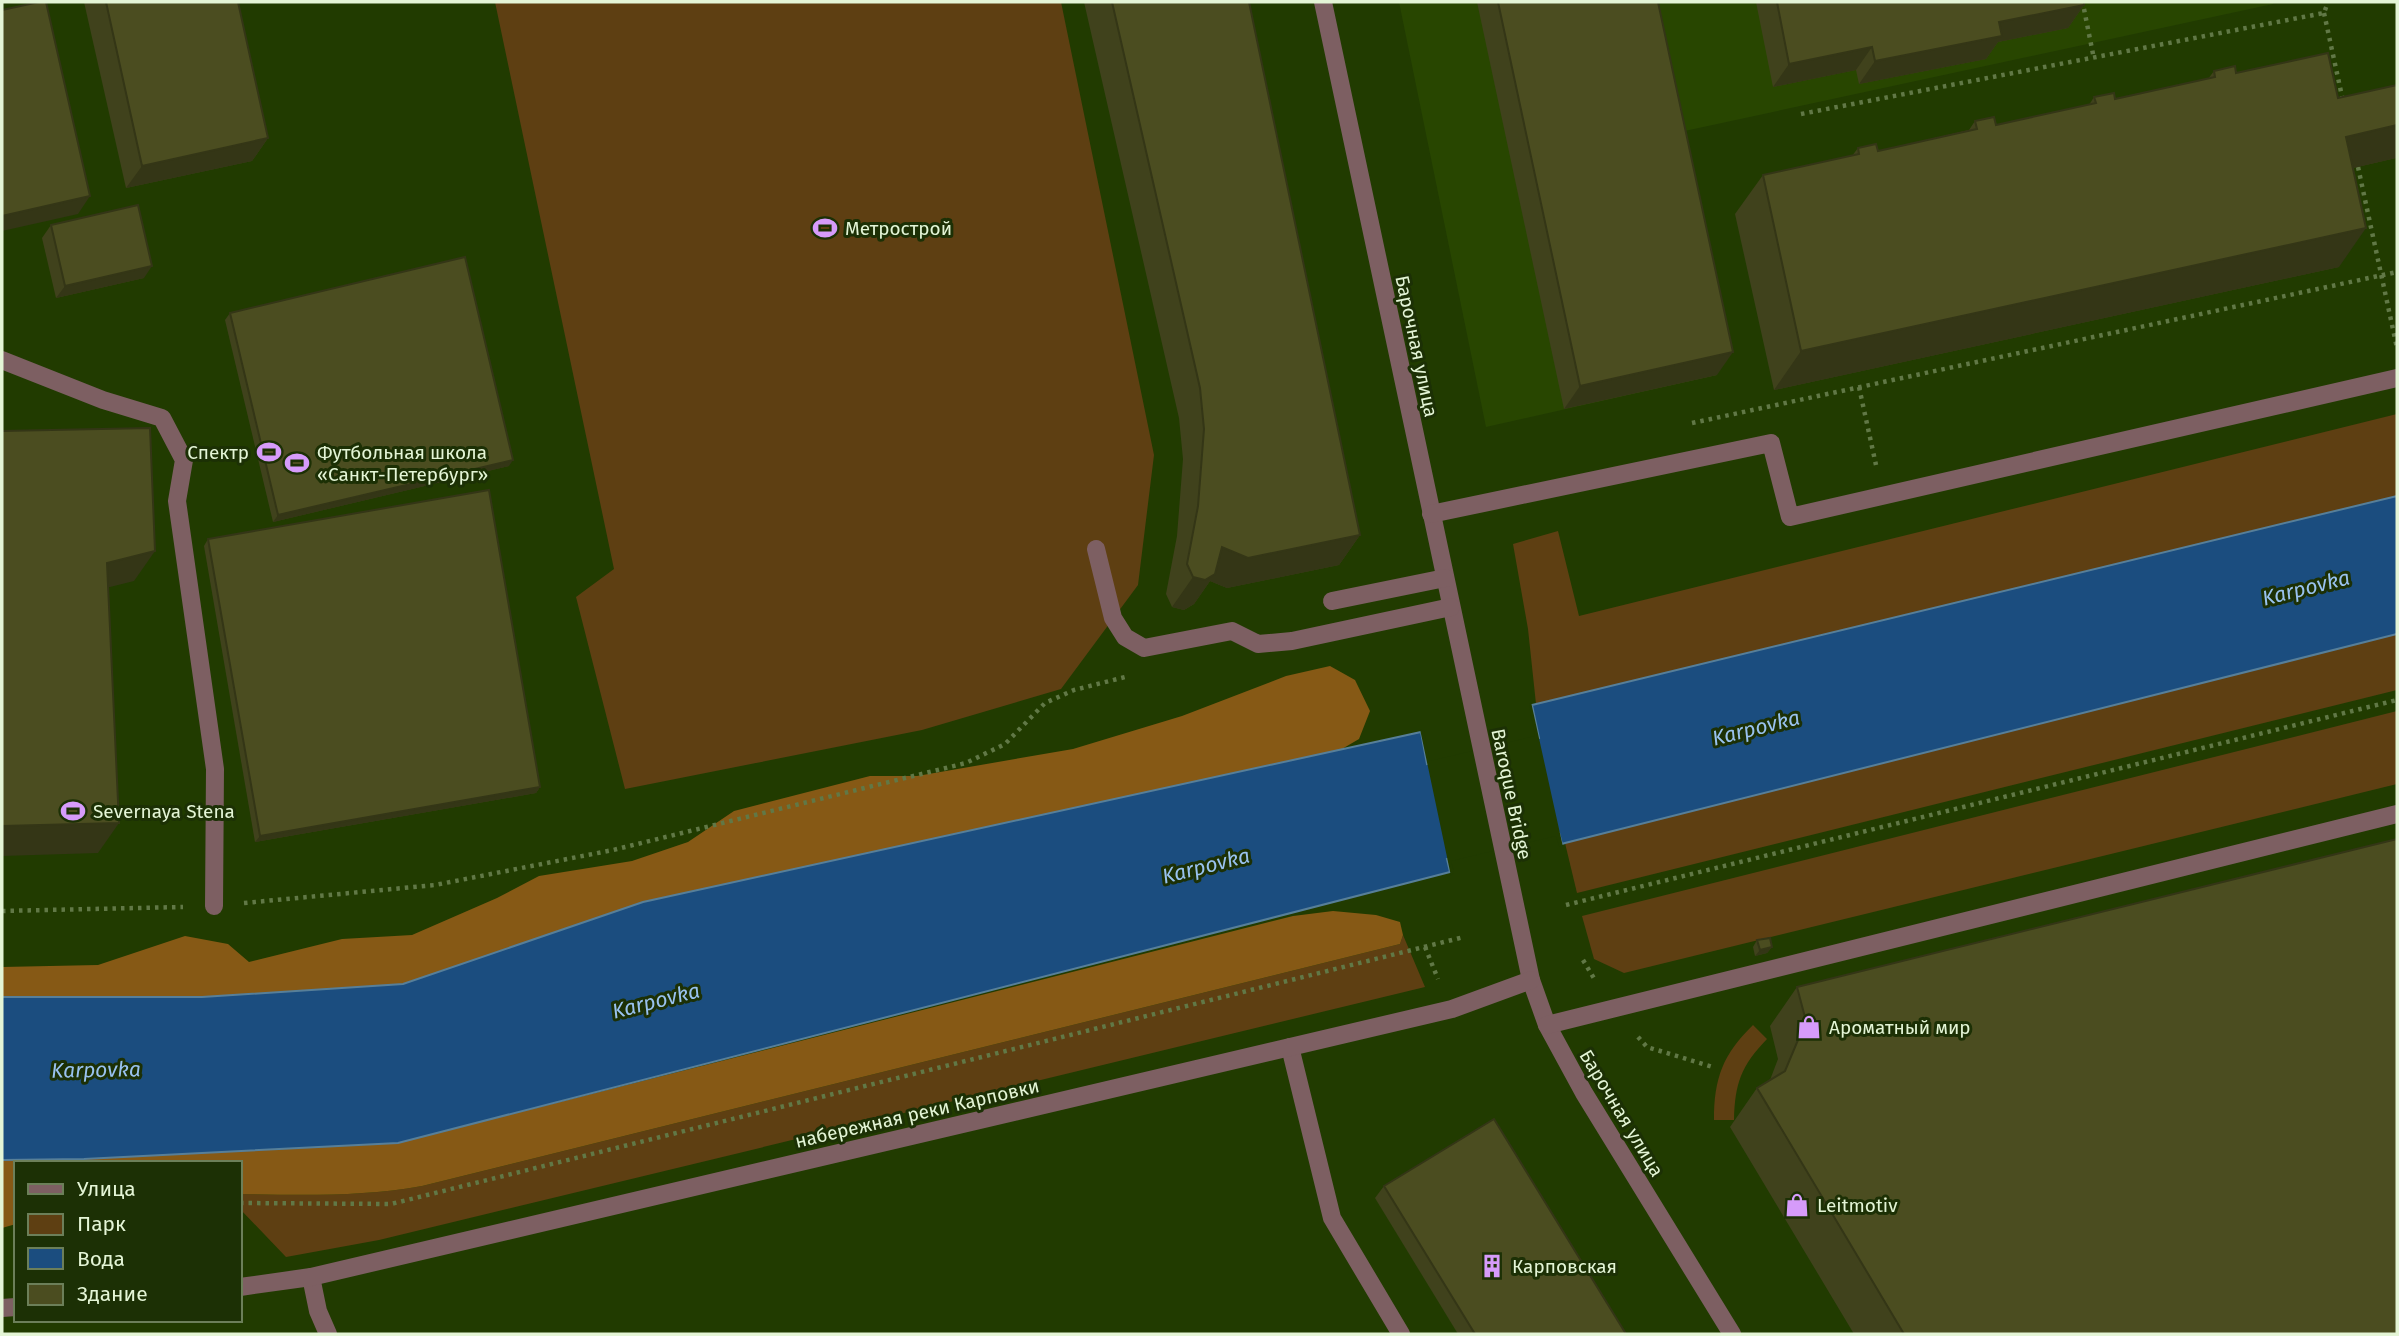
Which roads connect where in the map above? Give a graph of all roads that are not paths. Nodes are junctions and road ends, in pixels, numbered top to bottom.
1 (1323, 2) edge
2 (2, 360) edge
3 (2397, 378) edge
4 (1432, 514) junction
5 (1096, 549) dead end
6 (1445, 578) junction
7 (1332, 601) dead end
8 (1451, 607) junction
9 (1470, 699) joint
10 (2397, 814) edge
11 (1512, 898) joint
12 (214, 906) road end
13 (1531, 980) junction
14 (1547, 1025) junction
15 (1290, 1047) junction
16 (311, 1277) junction
17 (242, 1287) edge
18 (328, 1334) edge
19 (1401, 1334) edge
20 (1732, 1334) edge

1 - 4 street, Барочная улица
2 - 12 street
3 - 4 street
4 - 6 street, Барочная улица
5 - 8 street
6 - 7 street
6 - 8 street, Барочная улица
8 - 9 street, Барочная улица
9 - 11 street, Baroque Bridge
10 - 14 street
11 - 13 street, Барочная улица
13 - 14 street, Барочная улица
13 - 15 street, набережная реки Карповки
14 - 20 street, Барочная улица
15 - 16 street, набережная реки Карповки
15 - 19 street
16 - 17 street, набережная реки Карповки
16 - 18 street

